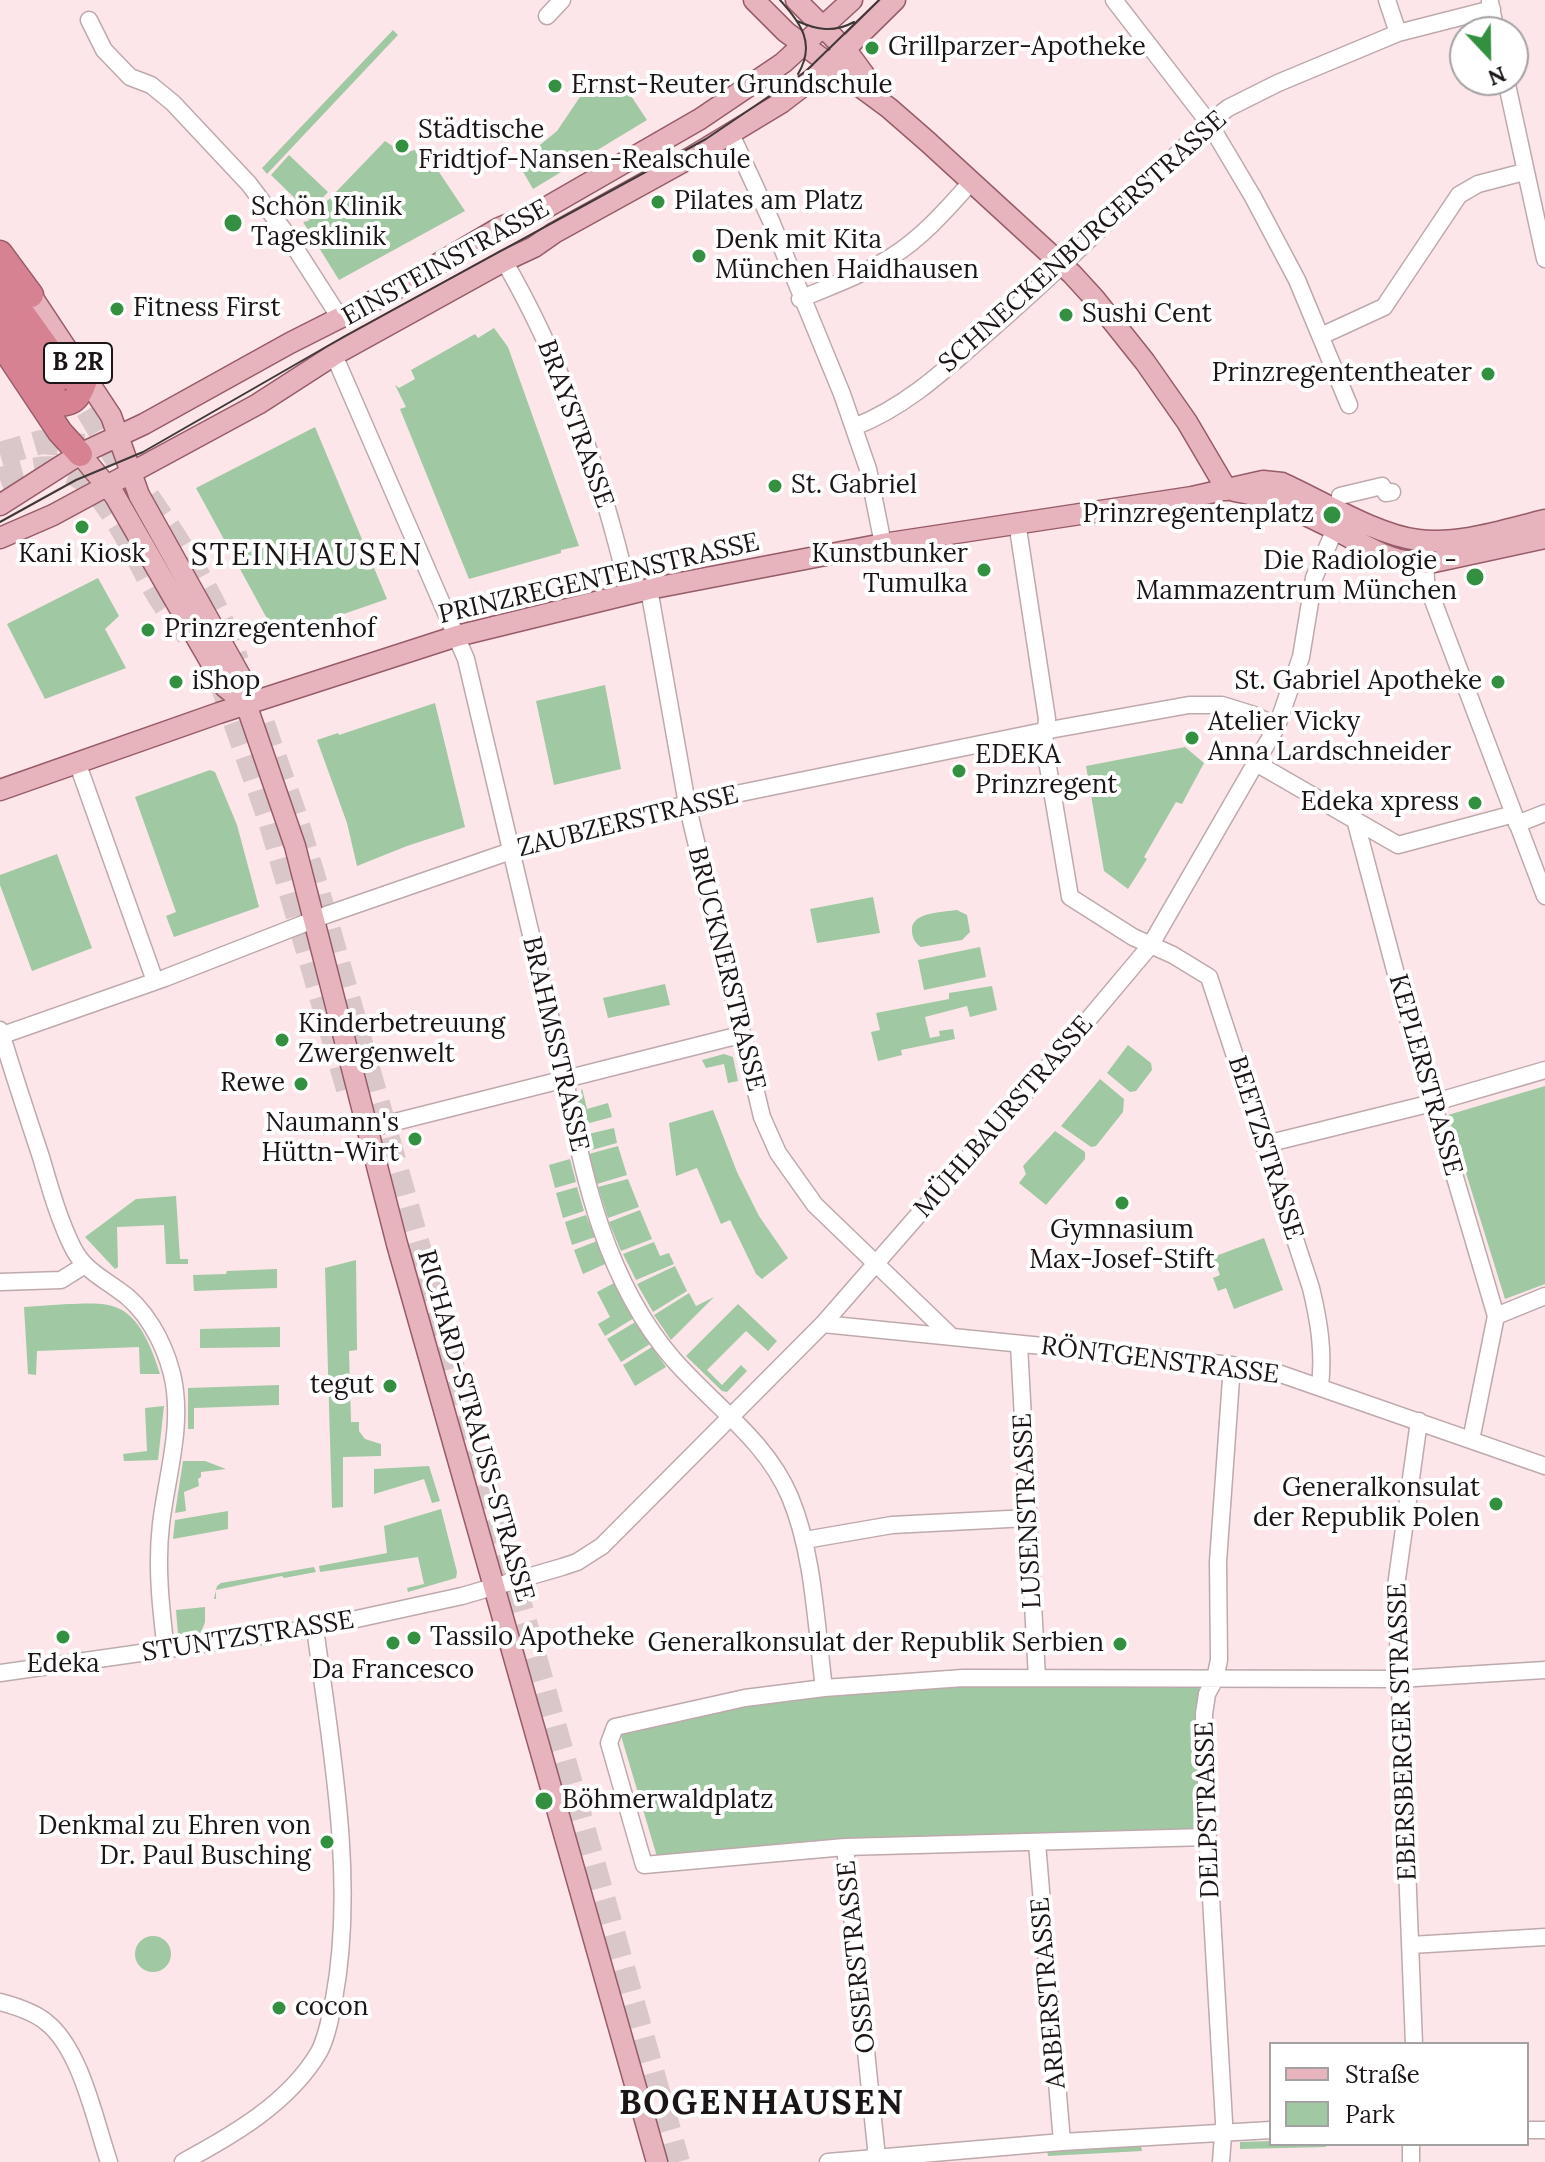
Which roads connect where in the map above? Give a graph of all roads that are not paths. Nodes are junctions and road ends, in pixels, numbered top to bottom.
1 (562, 0) edge
2 (754, 0) edge
3 (796, 0) edge
4 (852, 0) edge
5 (895, 0) edge
6 (1114, 0) edge
7 (1387, 0) edge
8 (1491, 5) edge
9 (547, 16) dead end
10 (89, 20) dead end
11 (822, 27) junction
12 (1398, 33) junction
13 (803, 45) junction
14 (846, 50) junction
15 (830, 65) junction
16 (1509, 96) edge
17 (889, 108) junction
18 (1209, 123) junction
19 (731, 134) junction
20 (1524, 172) junction
21 (972, 181) junction
22 (0, 253) edge
23 (1545, 259) edge
24 (504, 261) junction
25 (1063, 265) junction
26 (0, 282) edge
27 (31, 295) joint
28 (800, 299) junction
29 (0, 310) edge
30 (340, 318) junction
31 (1321, 336) junction
32 (0, 342) edge
33 (334, 355) junction
34 (62, 386) junction
35 (1349, 405) dead end
36 (854, 427) junction
37 (118, 436) junction
38 (80, 454) junction
39 (130, 472) junction
40 (106, 484) junction
41 (1227, 490) junction
42 (1392, 492) dead end
43 (0, 505) edge
44 (1339, 512) junction
45 (1545, 520) edge
46 (1017, 522) junction
47 (0, 538) edge
48 (1545, 538) edge
49 (1426, 541) junction
50 (883, 544) junction
51 (1424, 563) junction
52 (639, 591) junction
53 (457, 636) junction
54 (246, 704) junction
55 (1277, 726) junction
56 (1044, 731) junction
57 (77, 762) junction
58 (1256, 763) junction
59 (0, 790) edge
60 (687, 804) junction
61 (1545, 813) edge
62 (1516, 819) junction
63 (1356, 823) junction
64 (511, 851) junction
65 (1545, 896) edge
66 (314, 920) junction
67 (1150, 946) junction
68 (155, 981) junction
69 (1, 1034) edge
70 (740, 1035) junction
71 (1545, 1070) edge
72 (565, 1079) junction
73 (1432, 1103) junction
74 (367, 1129) junction
75 (1266, 1144) junction
76 (85, 1265) junction
77 (876, 1265) junction
78 (0, 1282) edge
79 (1545, 1296) edge
80 (1496, 1316) junction
81 (823, 1324) junction
82 (952, 1337) junction
83 (1019, 1345) junction
84 (1232, 1365) junction
85 (1320, 1386) junction
86 (730, 1416) junction
87 (1419, 1421) junction
88 (1471, 1440) junction
89 (1545, 1466) edge
90 (1028, 1518) junction
91 (805, 1540) junction
92 (494, 1587) junction
93 (315, 1628) junction
94 (166, 1651) junction
95 (1545, 1670) edge
96 (0, 1673) edge
97 (1037, 1678) junction
98 (1215, 1679) junction
99 (1399, 1679) junction
100 (824, 1688) junction
101 (1207, 1837) junction
102 (1037, 1843) junction
103 (845, 1847) junction
104 (1545, 1937) edge
105 (1411, 1945) junction
106 (0, 2002) edge
107 (1414, 2042) edge
108 (1269, 2130) edge
109 (1223, 2131) junction
110 (1062, 2142) junction
111 (874, 2160) edge
112 (109, 2162) edge
113 (183, 2162) edge
114 (657, 2162) edge
115 (828, 2162) edge
116 (1221, 2162) edge

1 - 9 street
2 - 13 main road
3 - 11 main road
4 - 11 main road, EINSTEINSTRASSE
5 - 14 main road, EINSTEINSTRASSE
6 - 18 street
7 - 12 street
8 - 12 street, SCHNECKENBURGERSTRASSE
10 - 30 street
11 - 13 main road, EINSTEINSTRASSE
11 - 14 main road
12 - 18 street, SCHNECKENBURGERSTRASSE
13 - 15 main road
13 - 30 main road, EINSTEINSTRASSE
14 - 15 main road, EINSTEINSTRASSE
14 - 17 main road
15 - 17 main road
15 - 19 main road, EINSTEINSTRASSE
16 - 20 street
17 - 21 main road
18 - 25 street, SCHNECKENBURGERSTRASSE
18 - 31 street
19 - 24 main road, EINSTEINSTRASSE
19 - 28 street
20 - 23 street
20 - 31 street
21 - 25 main road
21 - 28 street
22 - 27 highway, B 2R
24 - 33 main road, EINSTEINSTRASSE
24 - 52 street, BRAYSTRASSE
25 - 36 street, SCHNECKENBURGERSTRASSE
25 - 41 main road
26 - 34 highway, B 2R
27 - 34 main road, B 2R
28 - 36 street
29 - 34 highway, B 2R
30 - 37 main road, EINSTEINSTRASSE
31 - 35 street
32 - 34 highway
33 - 39 main road, EINSTEINSTRASSE
33 - 53 street, BRAHMSSTRASSE
34 - 37 main road, B 2R
34 - 38 highway
36 - 50 street
37 - 38 main road, EINSTEINSTRASSE
37 - 39 main road, B 2R
38 - 40 main road
38 - 43 main road, EINSTEINSTRASSE
39 - 40 main road, EINSTEINSTRASSE
39 - 54 main road, B 2R
40 - 47 main road, EINSTEINSTRASSE
40 - 54 main road
41 - 44 main road, PRINZREGENTENSTRASSE
41 - 46 main road, PRINZREGENTENSTRASSE
42 - 44 street
44 - 49 main road, PRINZREGENTENSTRASSE
44 - 51 main road, PRINZREGENTENSTRASSE
44 - 55 street, MÜHLBAURSTRASSE
45 - 49 main road, PRINZREGENTENSTRASSE
46 - 50 main road, PRINZREGENTENSTRASSE
46 - 56 street, BEETZSTRASSE
48 - 51 main road, PRINZREGENTENSTRASSE
49 - 51 street
50 - 52 main road, PRINZREGENTENSTRASSE
51 - 62 street
52 - 53 main road, PRINZREGENTENSTRASSE
52 - 60 street, BRUCKNERSTRASSE
53 - 54 main road, PRINZREGENTENSTRASSE
53 - 64 street, BRAHMSSTRASSE
54 - 57 main road, PRINZREGENTENSTRASSE
54 - 66 main road, RICHARD-STRAUSS-STRASSE
55 - 56 street, ZAUBZERSTRASSE
55 - 58 street, MÜHLBAURSTRASSE
56 - 60 street, ZAUBZERSTRASSE
56 - 67 street, BEETZSTRASSE
57 - 59 main road, PRINZREGENTENSTRASSE
57 - 68 street
58 - 63 street
58 - 67 street, MÜHLBAURSTRASSE
60 - 64 street, ZAUBZERSTRASSE
60 - 70 street, BRUCKNERSTRASSE
61 - 62 street
62 - 63 street
62 - 65 street
63 - 73 street, KEPLERSTRASSE
64 - 66 street, ZAUBZERSTRASSE
64 - 72 street, BRAHMSSTRASSE
66 - 68 street, ZAUBZERSTRASSE
66 - 74 main road, RICHARD-STRAUSS-STRASSE
67 - 75 street, BEETZSTRASSE
67 - 77 street, MÜHLBAURSTRASSE
68 - 69 street, ZAUBZERSTRASSE
69 - 76 street
70 - 72 street
70 - 77 street, BRUCKNERSTRASSE
71 - 73 street
72 - 74 street
72 - 86 street, BRAHMSSTRASSE
73 - 75 street
73 - 80 street, KEPLERSTRASSE
74 - 92 main road, RICHARD-STRAUSS-STRASSE
75 - 85 street, BEETZSTRASSE
76 - 78 street
76 - 94 street
77 - 81 street, MÜHLBAURSTRASSE
77 - 82 street
79 - 80 street
80 - 88 street, KEPLERSTRASSE
81 - 82 street, RÖNTGENSTRASSE
81 - 86 street, MÜHLBAURSTRASSE
82 - 83 street, RÖNTGENSTRASSE
83 - 84 street, RÖNTGENSTRASSE
83 - 90 street, LUSENSTRASSE
84 - 85 street, RÖNTGENSTRASSE
84 - 98 street, DELPSTRASSE
85 - 87 street, RÖNTGENSTRASSE
86 - 91 street, BRAHMSSTRASSE
86 - 92 street, MÜHLBAURSTRASSE
87 - 88 street, RÖNTGENSTRASSE
87 - 99 street, EBERSBERGER STRASSE
88 - 89 street, RÖNTGENSTRASSE
90 - 91 street
90 - 97 street, LUSENSTRASSE
91 - 100 street, BRAHMSSTRASSE
92 - 93 street, STUNTZSTRASSE
92 - 114 main road, RICHARD-STRAUSS-STRASSE
93 - 94 street, STUNTZSTRASSE
93 - 113 street
94 - 96 street, STUNTZSTRASSE
95 - 99 street
97 - 98 street
97 - 100 street
98 - 99 street
98 - 101 street, DELPSTRASSE
99 - 105 street, EBERSBERGER STRASSE
100 - 103 street
101 - 102 street
101 - 109 street, DELPSTRASSE
102 - 103 street
102 - 110 street, ARBERSTRASSE
103 - 111 street, OSSERSTRASSE
104 - 105 street
105 - 107 street, EBERSBERGER STRASSE
106 - 112 street
108 - 109 street
109 - 110 street
109 - 116 street, DELPSTRASSE
110 - 111 street
111 - 115 street

